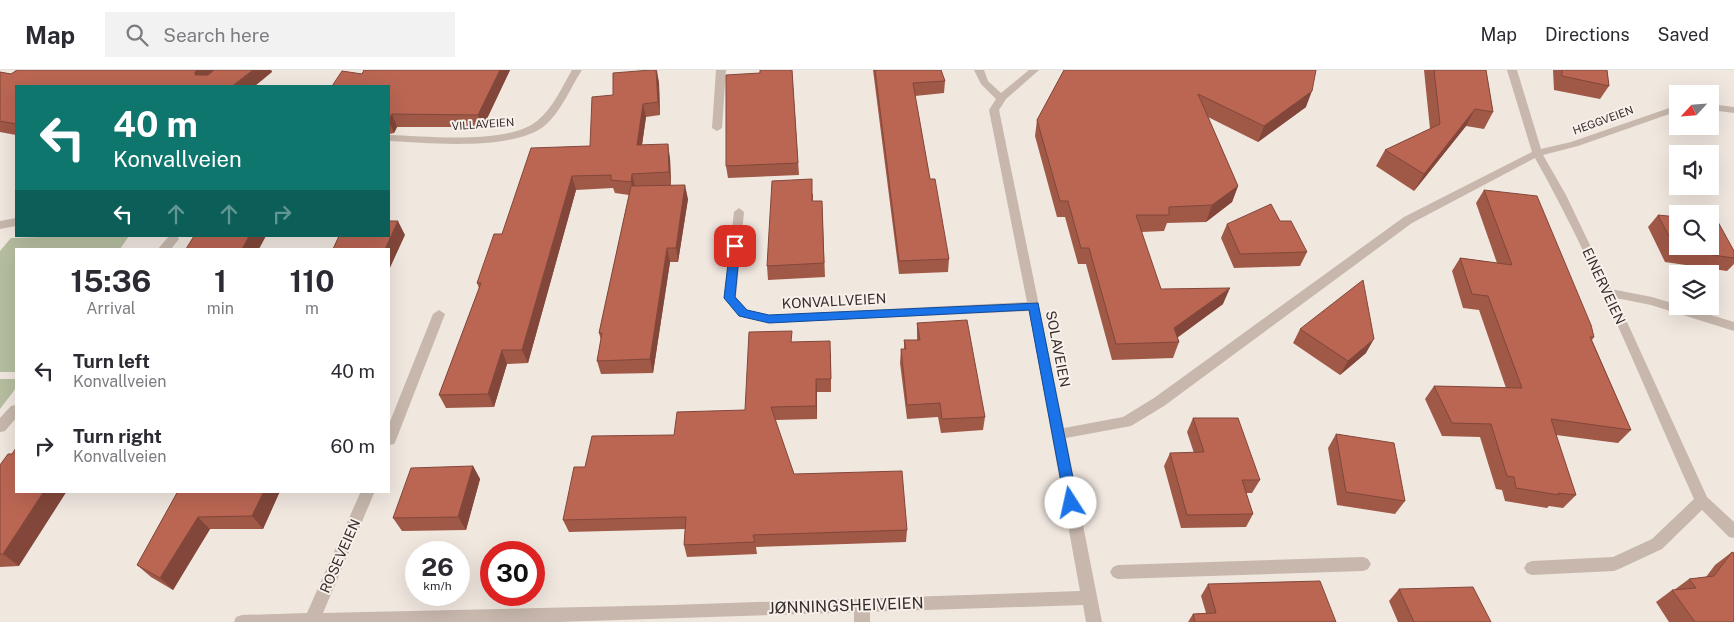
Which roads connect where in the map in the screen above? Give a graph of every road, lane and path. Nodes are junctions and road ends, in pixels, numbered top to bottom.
1 (577, 70) edge
2 (721, 70) edge
3 (979, 70) edge
4 (1034, 70) edge
5 (1512, 70) edge
6 (1000, 97) junction
7 (1719, 109) edge
8 (1734, 110) edge
9 (1669, 111) edge
10 (717, 128) dead end
11 (390, 138) edge
12 (1537, 153) junction
13 (739, 212) dead end
14 (15, 222) edge
15 (0, 225) edge
16 (173, 239) dead end
17 (165, 248) edge
18 (1607, 292) junction
19 (1034, 306) junction
20 (439, 314) dead end
21 (1734, 327) edge
22 (15, 411) edge
23 (0, 428) edge
24 (1059, 434) junction
25 (390, 437) edge
26 (367, 493) edge
27 (1702, 501) junction
28 (1734, 532) edge
29 (1363, 564) dead end
30 (1532, 568) dead end
31 (1118, 572) dead end
32 (1089, 598) junction
33 (862, 604) junction
34 (671, 617) edge
35 (312, 620) junction
36 (242, 622) edge
37 (862, 622) edge
38 (1094, 622) edge

1 - 11 street, VILLAVEIEN
2 - 10 street
3 - 6 street
4 - 6 street
5 - 12 street, EINERVEIEN
6 - 19 street, SOLAVEIEN
7 - 8 street
9 - 12 street, HEGGVEIEN
12 - 18 street, EINERVEIEN
12 - 24 street, HEGGVEIEN
13 - 19 street, KONVALLVEIEN
14 - 15 street
16 - 17 street
18 - 21 street
18 - 27 street, EINERVEIEN
19 - 24 street, SOLAVEIEN
20 - 25 street
22 - 23 street
24 - 32 street, SOLAVEIEN
26 - 35 street, ROSEVEIEN
27 - 28 street, EINERVEIEN
27 - 30 street
29 - 31 street
32 - 33 street, JØNNINGSHEIVEIEN
32 - 38 street, SOLAVEIEN
33 - 34 street, JØNNINGSHEIVEIEN
33 - 37 street
34 - 35 street, JØNNINGSHEIVEIEN
35 - 36 street, JØNNINGSHEIVEIEN

